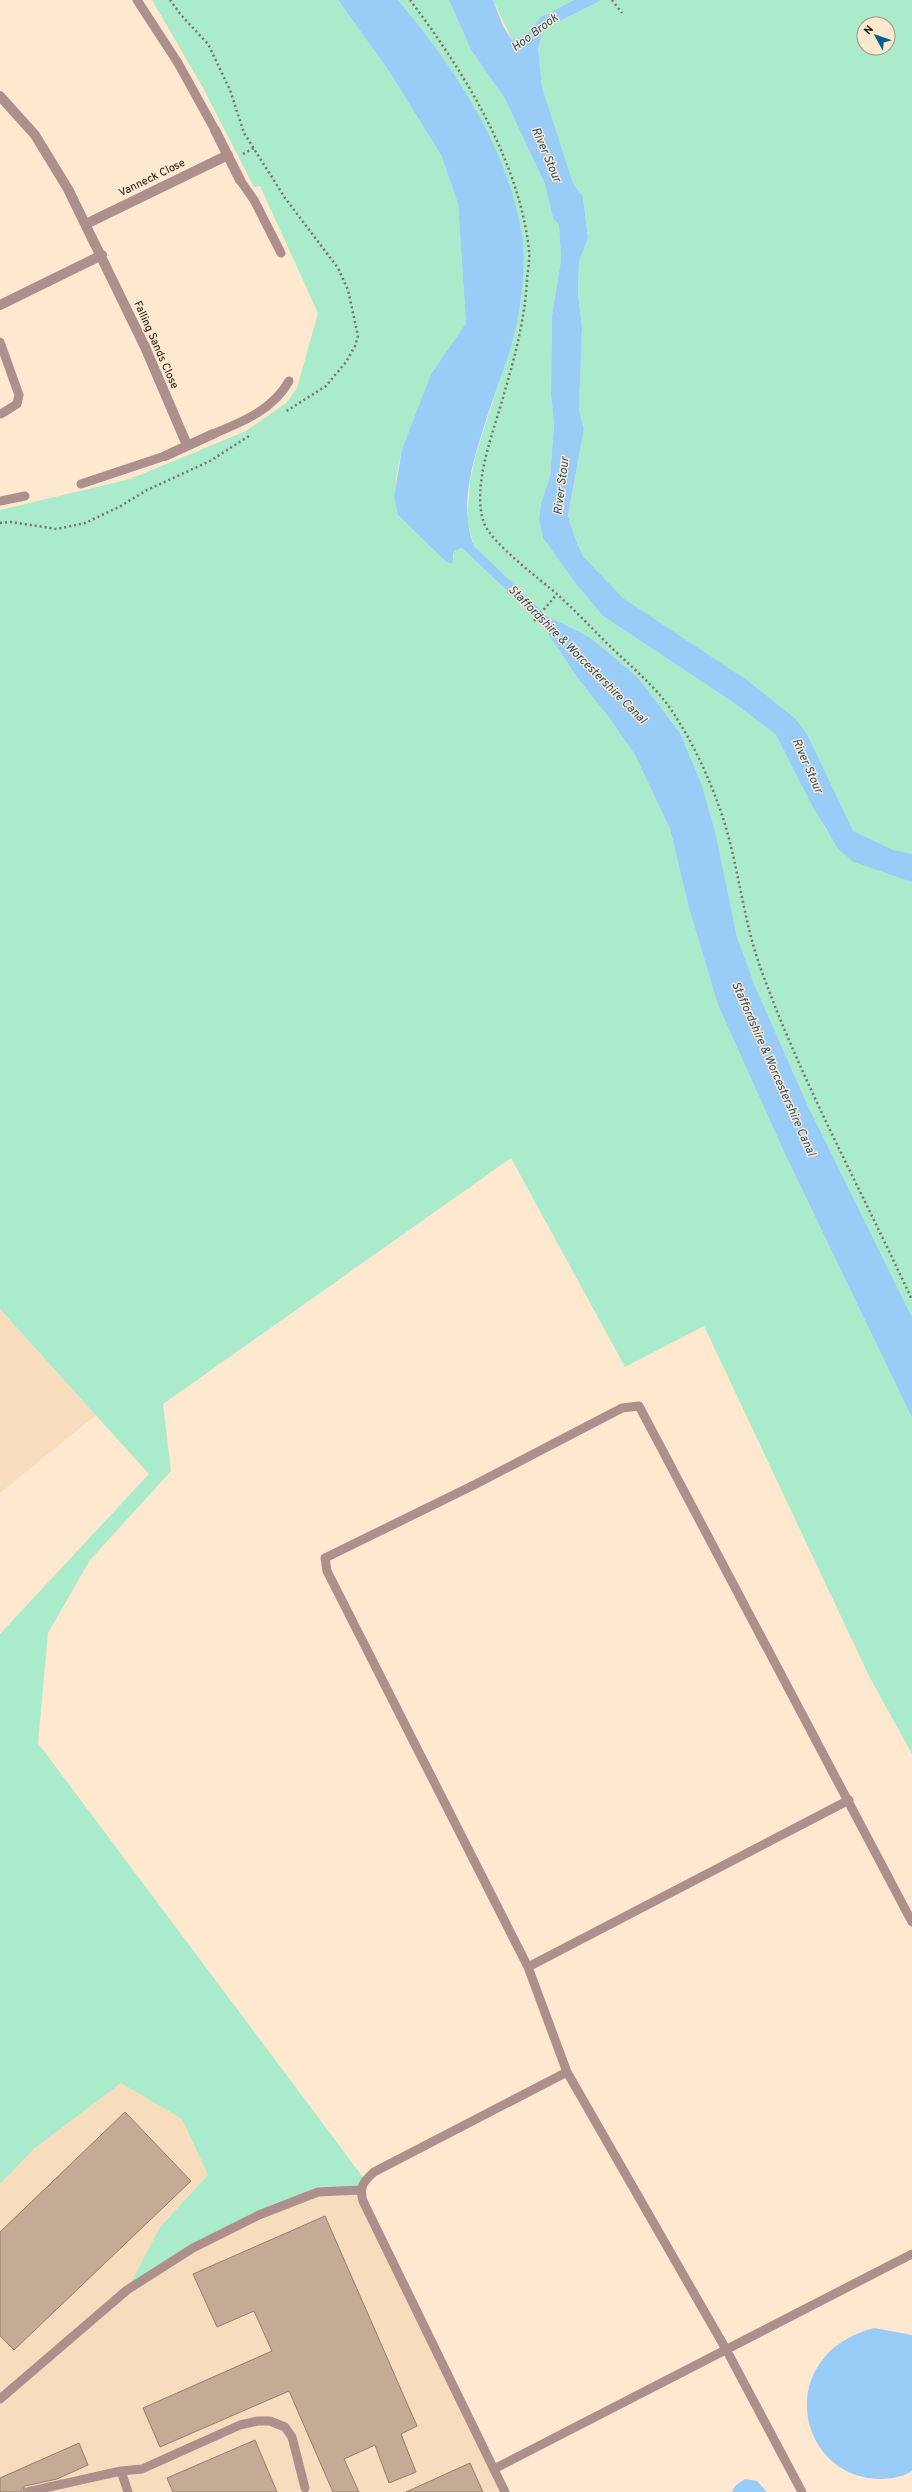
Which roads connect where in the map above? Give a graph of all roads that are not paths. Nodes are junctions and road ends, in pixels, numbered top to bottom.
1 (137, 0) edge
2 (0, 96) edge
3 (215, 130) joint
4 (228, 155) junction
5 (240, 180) joint
6 (86, 224) junction
7 (281, 253) dead end
8 (102, 255) junction
9 (0, 305) edge
10 (0, 342) edge
11 (289, 381) dead end
12 (1, 414) dead end
13 (213, 434) joint
14 (187, 445) junction
15 (165, 456) joint
16 (81, 484) dead end
17 (25, 496) dead end
18 (0, 502) edge
19 (849, 1800) junction
20 (912, 1922) edge
21 (528, 1967) junction
22 (568, 2072) junction
23 (360, 2190) junction
24 (912, 2254) edge
25 (727, 2351) junction
26 (0, 2399) edge
27 (494, 2469) junction
28 (121, 2471) junction
29 (305, 2488) dead end
30 (26, 2492) edge
31 (128, 2492) edge
32 (505, 2492) edge
33 (802, 2492) edge

1 - 3 lane
2 - 6 street, Falling Sands Close
3 - 4 street
4 - 5 street
4 - 6 street, Vanneck Close
5 - 7 lane
6 - 8 street, Falling Sands Close
8 - 9 street
8 - 14 street, Falling Sands Close
10 - 12 lane
11 - 13 lane
13 - 14 street
14 - 15 street
15 - 16 lane
17 - 18 lane
19 - 20 lane
19 - 21 lane
19 - 21 lane
21 - 22 lane
22 - 23 lane
22 - 25 lane
23 - 26 lane
23 - 27 lane
24 - 25 lane
25 - 27 lane
25 - 33 lane
27 - 32 lane
28 - 29 lane
28 - 30 lane
28 - 31 lane

